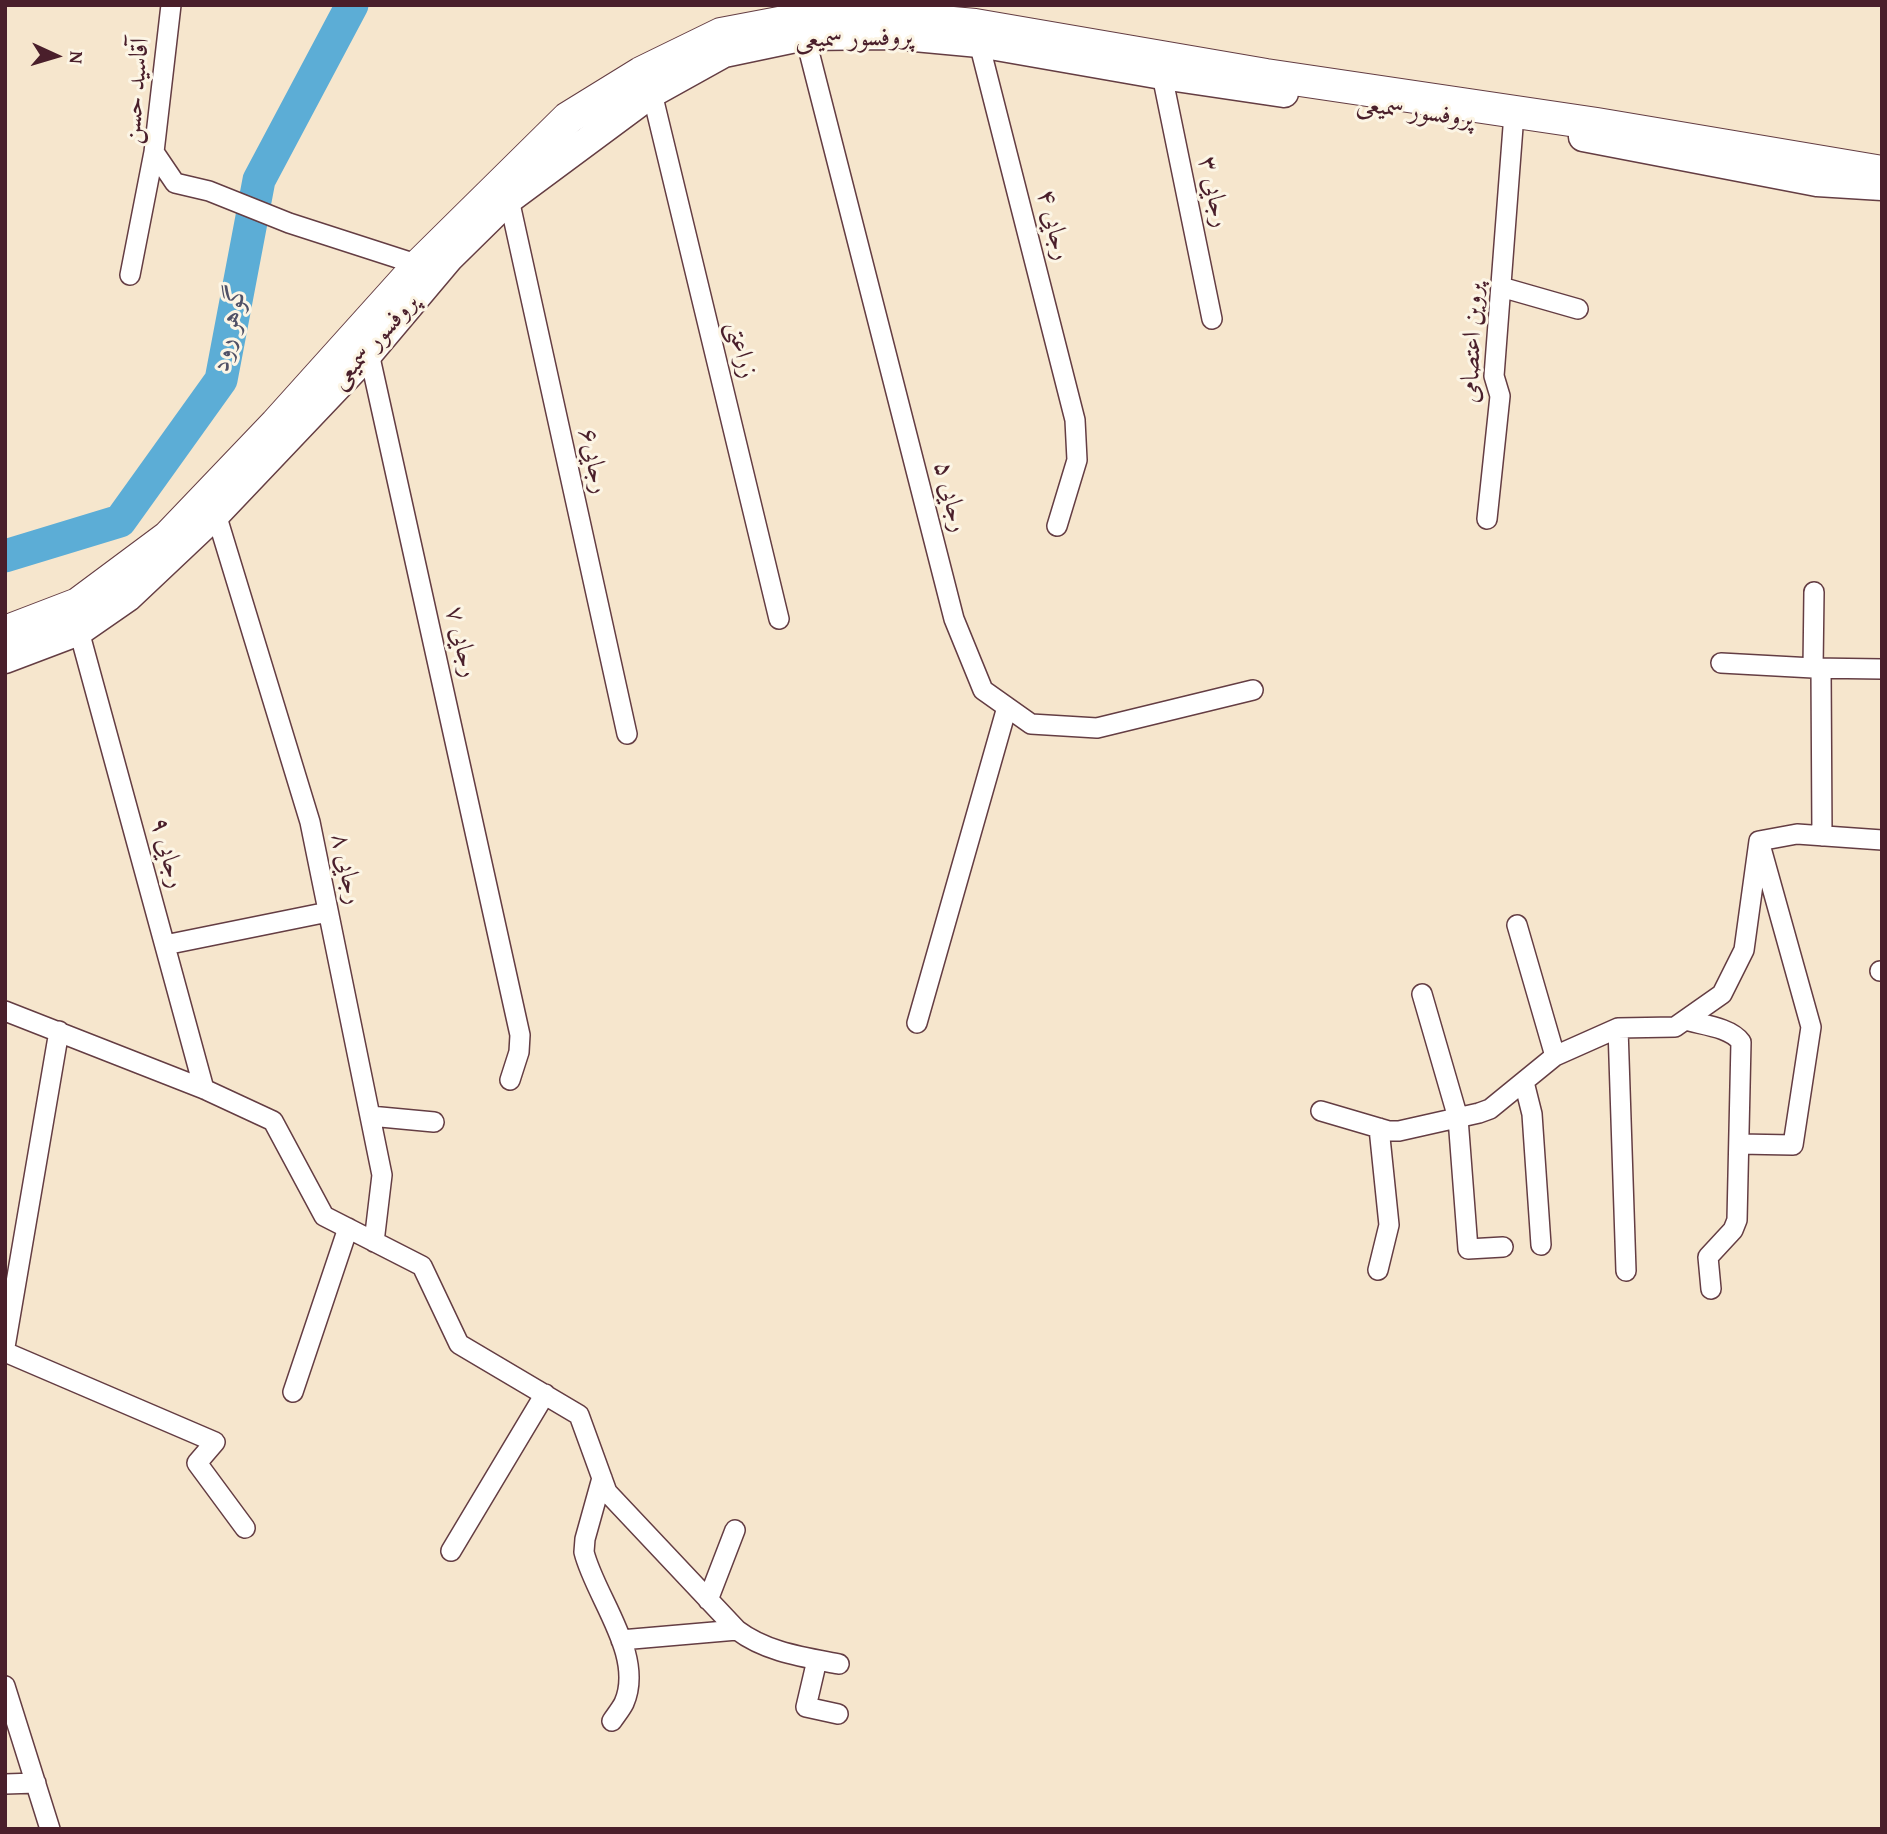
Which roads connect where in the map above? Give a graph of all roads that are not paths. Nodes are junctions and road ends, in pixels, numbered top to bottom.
1 (171, 5) edge
2 (896, 12) edge
3 (805, 37) junction
4 (979, 43) junction
5 (1162, 75) junction
6 (652, 93) junction
7 (1513, 127) junction
8 (154, 152) junction
9 (1882, 172) edge
10 (1882, 186) edge
11 (509, 198) junction
12 (419, 264) junction
13 (130, 275) dead end
14 (1501, 287) junction
15 (1578, 309) dead end
16 (1212, 318) dead end
17 (369, 353) junction
18 (216, 514) junction
19 (1487, 519) dead end
20 (1057, 526) dead end
21 (1814, 592) dead end
22 (779, 619) dead end
23 (79, 631) junction
24 (5, 632) edge
25 (5, 659) edge
26 (1721, 663) dead end
27 (1817, 668) junction
28 (1882, 669) edge
29 (1253, 690) dead end
30 (1007, 708) junction
31 (626, 734) dead end
32 (1822, 836) junction
33 (1882, 840) edge
34 (1759, 841) junction
35 (328, 912) junction
36 (1517, 925) dead end
37 (165, 945) junction
38 (1422, 994) dead end
39 (5, 1011) edge
40 (1685, 1020) junction
41 (917, 1023) dead end
42 (1618, 1028) junction
43 (60, 1031) junction
44 (1555, 1056) junction
45 (510, 1080) dead end
46 (1524, 1082) junction
47 (204, 1089) junction
48 (1321, 1111) dead end
49 (370, 1116) junction
50 (1458, 1118) junction
51 (434, 1122) dead end
52 (1379, 1128) junction
53 (1739, 1143) junction
54 (348, 1228) junction
55 (374, 1242) junction
56 (1541, 1245) dead end
57 (1503, 1247) dead end
58 (1378, 1270) dead end
59 (1626, 1271) dead end
60 (1711, 1289) dead end
61 (5, 1350) edge
62 (293, 1392) dead end
63 (545, 1394) junction
64 (602, 1478) junction
65 (245, 1528) dead end
66 (735, 1530) dead end
67 (450, 1551) dead end
68 (708, 1600) junction
69 (737, 1630) junction
70 (621, 1640) junction
71 (817, 1660) junction
72 (839, 1664) dead end
73 (5, 1686) edge
74 (838, 1714) dead end
75 (612, 1721) dead end
76 (36, 1783) junction
77 (5, 1784) edge
78 (50, 1829) edge

1 - 8 street, آقاسید حسن
2 - 9 main road, پروفسور سمیعی
2 - 12 main road, پروفسور سمیعی
3 - 4 main road, پروفسور سمیعی
3 - 6 main road, پروفسور سمیعی
3 - 30 street, رجایی ۵
4 - 5 main road, پروفسور سمیعی
4 - 20 street, رجایی ۴
5 - 7 main road, پروفسور سمیعی
5 - 16 street, رجایی ۳
6 - 11 main road, پروفسور سمیعی
6 - 22 street, زراعتی
7 - 10 main road, پروفسور سمیعی
7 - 14 street, پروین اعتصامی
8 - 12 street, آقاسید حسن
8 - 13 street
11 - 17 main road, پروفسور سمیعی
11 - 31 street, رجایی۶
12 - 24 main road, پروفسور سمیعی
14 - 15 street
14 - 19 street, پروین اعتصامی
17 - 18 main road, پروفسور سمیعی
17 - 45 street, رجایی ۷
18 - 23 main road, پروفسور سمیعی
18 - 35 street, رجایی ۸
21 - 27 street
23 - 25 main road, پروفسور سمیعی
23 - 37 street, رجایی ۹
26 - 27 street
27 - 28 street
27 - 32 street
29 - 30 street, رجایی ۵
30 - 41 street
32 - 33 street
32 - 34 street
34 - 40 street
34 - 53 street
35 - 37 street
35 - 49 street, رجایی ۸
36 - 44 street
37 - 47 street, رجایی ۹
38 - 50 street
39 - 43 street
40 - 42 street
40 - 53 street
42 - 44 street
42 - 59 street
43 - 47 street
43 - 61 street
44 - 46 street
46 - 50 street
46 - 56 street
47 - 54 street
48 - 52 street
49 - 51 street
49 - 55 street, رجایی ۸
50 - 52 street
50 - 57 street
52 - 58 street
53 - 60 street
54 - 55 street
54 - 62 street
55 - 63 street
61 - 65 street
63 - 64 street
63 - 67 street
64 - 68 street
64 - 70 street
66 - 68 street
68 - 69 street
69 - 70 street
69 - 71 street
70 - 75 street
71 - 72 street
71 - 74 street
73 - 76 street
76 - 77 street
76 - 78 street

